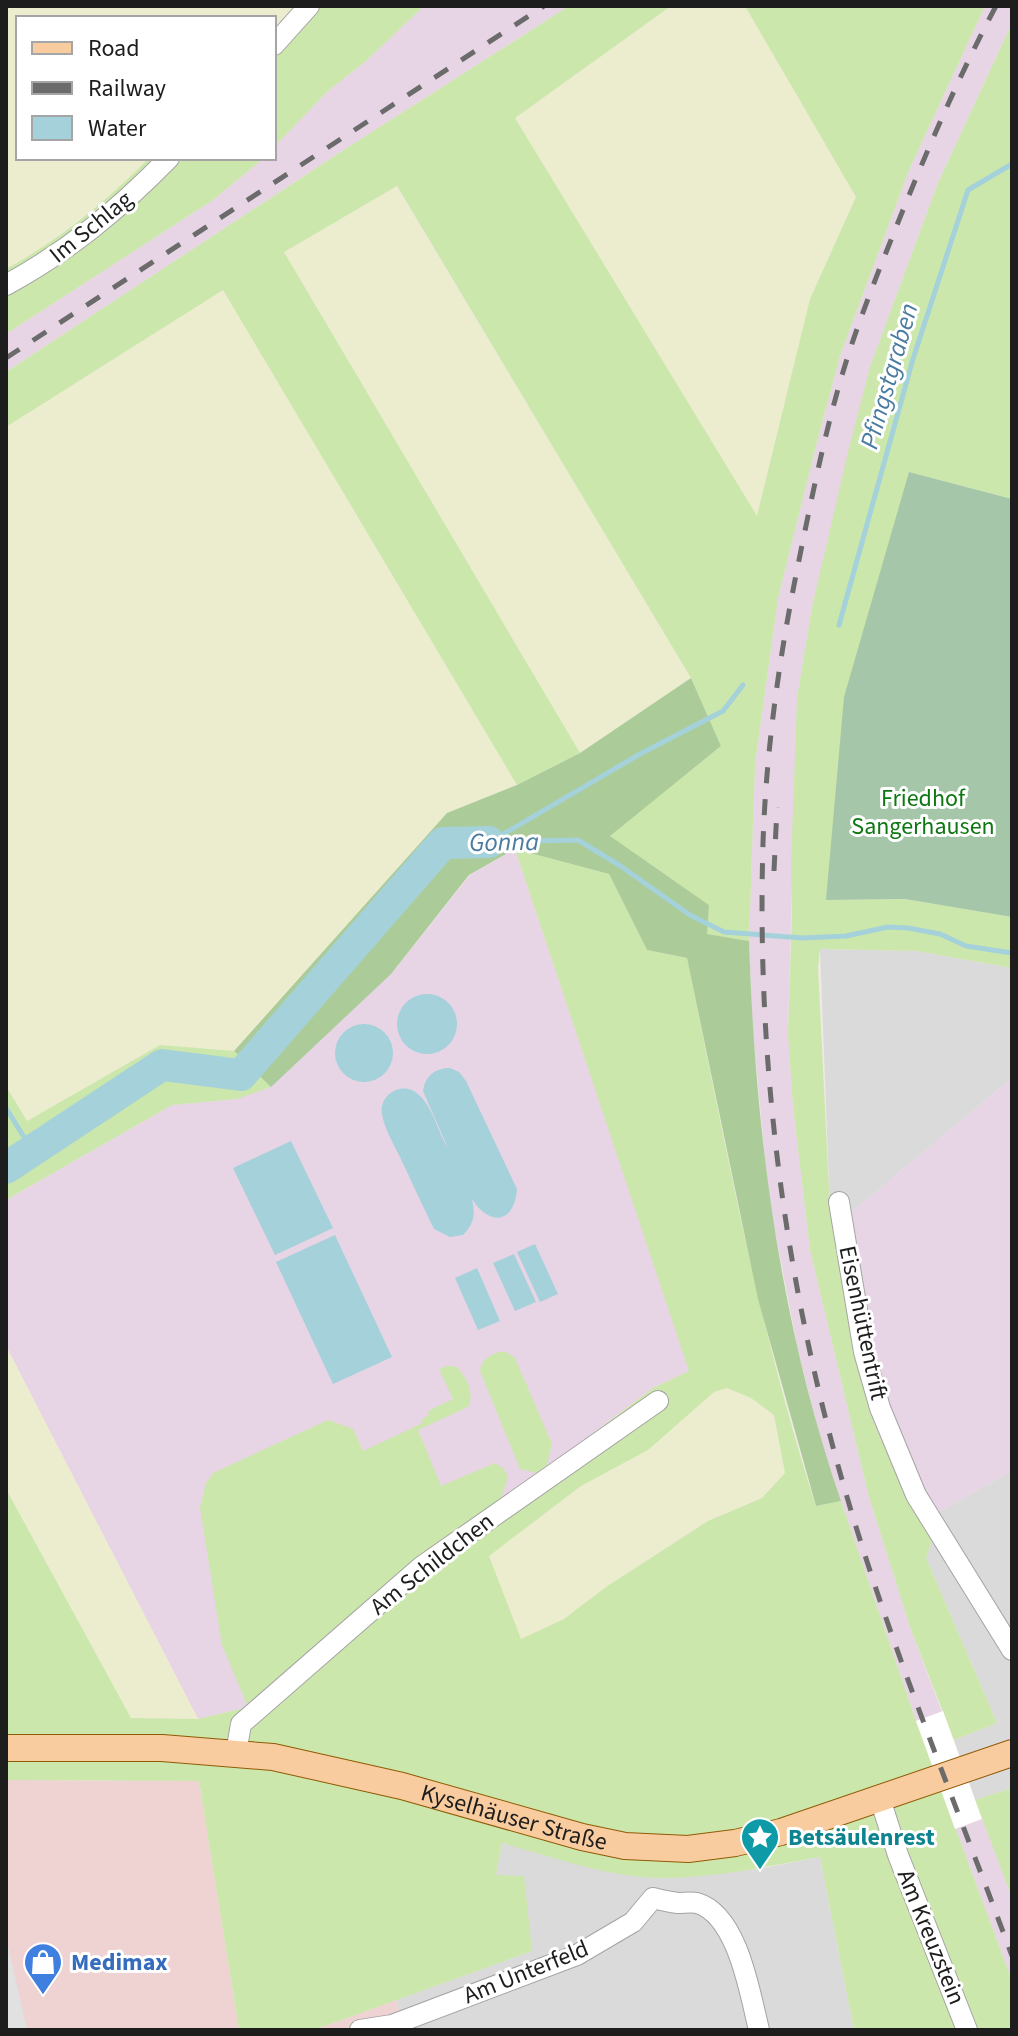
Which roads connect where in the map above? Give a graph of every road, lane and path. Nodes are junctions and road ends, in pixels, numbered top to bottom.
1 (309, 6) edge
2 (276, 43) edge
3 (167, 160) edge
4 (6, 285) edge
5 (839, 1202) dead end
6 (658, 1401) dead end
7 (1012, 1650) edge
8 (6, 1748) edge
9 (236, 1753) junction
10 (1012, 1753) edge
11 (880, 1799) junction
12 (393, 2027) edge
13 (360, 2030) edge
14 (759, 2030) edge
15 (967, 2030) edge

1 - 2 street
3 - 4 street, Im Schlag
5 - 7 street, Eisenhüttentrift
6 - 9 street, Am Schildchen
8 - 9 main road, Kyselhäuser Straße
9 - 11 main road, Kyselhäuser Straße
10 - 11 main road, Kyselhäuser Straße
11 - 15 street, Am Kreuzstein
12 - 13 street, Am Unterfeld
12 - 14 street, Am Unterfeld

